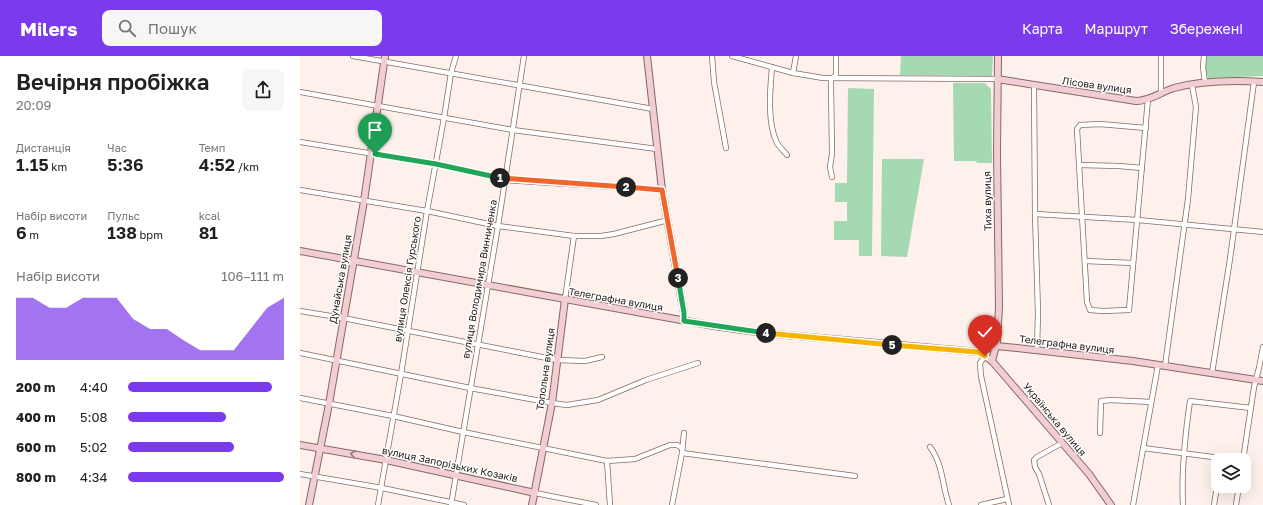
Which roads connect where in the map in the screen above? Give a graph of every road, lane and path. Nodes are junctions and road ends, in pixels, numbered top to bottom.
1 (352, 56) edge
2 (456, 56) edge
3 (524, 56) edge
4 (647, 56) edge
5 (712, 56) edge
6 (732, 56) edge
7 (796, 56) edge
8 (836, 56) edge
9 (998, 56) edge
10 (1160, 56) edge
11 (1204, 56) edge
12 (385, 59) edge
13 (772, 67) junction
14 (451, 73) junction
15 (793, 73) junction
16 (831, 79) junction
17 (997, 79) junction
18 (1254, 82) junction
19 (1263, 82) edge
20 (1205, 83) junction
21 (520, 85) junction
22 (1034, 85) junction
23 (1192, 85) junction
24 (300, 92) edge
25 (1161, 93) junction
26 (1148, 99) junction
27 (378, 106) junction
28 (653, 109) junction
29 (444, 118) junction
30 (1146, 128) junction
31 (513, 130) junction
32 (300, 142) edge
33 (726, 148) dead end
34 (657, 150) junction
35 (371, 153) junction
36 (787, 155) dead end
37 (436, 164) junction
38 (1079, 165) junction
39 (1142, 168) junction
40 (832, 177) dead end
41 (505, 180) junction
42 (300, 190) edge
43 (662, 190) junction
44 (364, 201) junction
45 (427, 211) junction
46 (1035, 214) junction
47 (1083, 217) junction
48 (668, 220) junction
49 (1138, 220) junction
50 (1185, 224) junction
51 (498, 226) junction
52 (1234, 228) junction
53 (1263, 232) edge
54 (574, 236) junction
55 (300, 251) edge
56 (353, 261) junction
57 (1085, 261) junction
58 (1133, 263) junction
59 (417, 272) junction
60 (488, 285) junction
61 (565, 299) junction
62 (300, 311) edge
63 (343, 318) junction
64 (684, 321) junction
65 (408, 330) junction
66 (478, 344) junction
67 (996, 346) junction
68 (1263, 346) edge
69 (1036, 350) junction
70 (978, 352) junction
71 (300, 353) edge
72 (985, 356) junction
73 (602, 357) dead end
74 (336, 360) junction
75 (557, 360) junction
76 (992, 361) junction
77 (698, 363) dead end
78 (1158, 365) junction
79 (1165, 366) junction
80 (1212, 373) junction
81 (401, 374) junction
82 (1256, 380) junction
83 (1263, 381) edge
84 (470, 388) junction
85 (300, 398) edge
86 (1152, 402) junction
87 (329, 404) junction
88 (552, 404) junction
89 (1251, 408) junction
90 (393, 416) junction
91 (463, 432) junction
92 (684, 432) dead end
93 (1100, 433) dead end
94 (1062, 443) junction
95 (300, 444) edge
96 (930, 447) dead end
97 (543, 448) junction
98 (1143, 448) junction
99 (320, 449) junction
100 (682, 451) junction
101 (1183, 453) junction
102 (1244, 453) edge
103 (1211, 458) edge
104 (386, 460) junction
105 (607, 461) junction
106 (300, 474) edge
107 (455, 475) junction
108 (315, 476) junction
109 (855, 476) dead end
110 (382, 488) junction
111 (535, 492) junction
112 (1216, 493) edge
113 (1238, 493) edge
114 (1007, 499) junction
115 (451, 504) edge
116 (309, 505) edge
117 (378, 505) edge
118 (464, 505) edge
119 (532, 505) edge
120 (596, 505) edge
121 (610, 505) edge
122 (672, 505) edge
123 (949, 505) edge
124 (981, 505) edge
125 (1009, 505) edge
126 (1049, 505) edge
127 (1111, 505) edge
128 (1133, 505) edge
129 (1183, 505) edge
130 (1214, 505) edge
131 (1236, 505) edge

1 - 12 street
2 - 14 street, вулиця Олексія Гурського
3 - 21 street, вулиця Володимира Винниченка
4 - 28 main road
5 - 33 street
6 - 13 street
7 - 15 street
8 - 16 street
9 - 17 main road, Тиха вулиця
10 - 25 street
11 - 20 street
12 - 14 street
12 - 27 main road, Дунайська вулиця
13 - 15 street
13 - 36 street
14 - 21 street
14 - 29 street, вулиця Олексія Гурського
15 - 16 street
16 - 17 street
16 - 40 street
17 - 22 main road, Лісова вулиця
17 - 67 main road, Тиха вулиця
18 - 19 main road, Лісова вулиця
18 - 20 main road, Лісова вулиця
18 - 52 street
20 - 23 main road, Лісова вулиця
21 - 28 street
21 - 31 street, вулиця Володимира Винниченка
22 - 26 main road, Лісова вулиця
22 - 46 street
23 - 25 main road, Лісова вулиця
23 - 50 street
24 - 27 street
25 - 26 main road, Лісова вулиця
26 - 30 street
27 - 29 street
27 - 35 main road, Дунайська вулиця
28 - 34 main road
29 - 31 street
29 - 37 street, вулиця Олексія Гурського
30 - 38 street
30 - 39 street
31 - 34 street
31 - 41 street, вулиця Володимира Винниченка
32 - 35 street
34 - 43 main road
35 - 37 street
35 - 44 main road, Дунайська вулиця
37 - 41 street
37 - 45 street, вулиця Олексія Гурського
38 - 39 street
38 - 47 street
39 - 49 street
41 - 43 street
41 - 51 street, вулиця Володимира Винниченка
42 - 44 street
43 - 48 main road
44 - 45 street
44 - 56 main road, Дунайська вулиця
45 - 51 street
45 - 59 street, вулиця Олексія Гурського
46 - 47 street
46 - 69 street
47 - 49 street
47 - 57 street
48 - 54 street
48 - 64 main road
49 - 50 street
49 - 58 street
50 - 52 street
50 - 79 street
51 - 54 street
51 - 60 street, вулиця Володимира Винниченка
52 - 53 street
52 - 80 street
54 - 61 street, Топольна вулиця
55 - 56 main road, Телеграфна вулиця
56 - 59 main road, Телеграфна вулиця
56 - 63 main road, Дунайська вулиця
57 - 58 street
57 - 58 street
59 - 60 main road, Телеграфна вулиця
59 - 65 street, вулиця Олексія Гурського
60 - 61 main road, Телеграфна вулиця
60 - 66 street, вулиця Володимира Винниченка
61 - 64 main road, Телеграфна вулиця
61 - 75 main road, Топольна вулиця
62 - 63 street
63 - 65 street
63 - 74 main road, Дунайська вулиця
64 - 70 main road, Телеграфна вулиця
65 - 66 street
65 - 81 street, вулиця Олексія Гурського
66 - 75 street
66 - 84 street, вулиця Володимира Винниченка
67 - 69 main road, Телеграфна вулиця
67 - 70 main road, Телеграфна вулиця
67 - 76 main road, Тиха вулиця
68 - 82 street
69 - 78 main road, Телеграфна вулиця
70 - 72 main road, Українська вулиця
71 - 74 street
72 - 76 main road, Українська вулиця
72 - 114 street
73 - 75 street
74 - 81 street
74 - 87 main road, Дунайська вулиця
75 - 88 main road, Топольна вулиця
76 - 94 main road, Українська вулиця
77 - 88 street
78 - 79 main road, Телеграфна вулиця
78 - 86 street
79 - 80 main road, Телеграфна вулиця
80 - 82 main road, Телеграфна вулиця
81 - 84 street
81 - 90 street, вулиця Олексія Гурського
82 - 83 main road, Телеграфна вулиця
82 - 89 street
84 - 88 street
84 - 91 street, вулиця Володимира Винниченка
85 - 87 street
86 - 93 street
86 - 98 street
87 - 90 street
87 - 99 main road, Дунайська вулиця
88 - 97 main road, Топольна вулиця
89 - 101 street
89 - 102 street
90 - 91 street
90 - 104 street, вулиця Олексія Гурського
91 - 97 street
91 - 107 street, вулиця Володимира Винниченка
92 - 100 street
94 - 126 street
94 - 127 main road, Українська вулиця
95 - 99 main road, вулиця Запорізьких Козаків
96 - 123 street
97 - 105 street
97 - 111 main road, Топольна вулиця
98 - 101 street
98 - 128 street
104 -> 99 main road, вулиця Запорізьких Козаків
99 - 108 main road, Дунайська вулиця
100 - 105 street
100 - 109 street
100 - 122 street
101 - 103 street
101 - 129 street
104 - 107 main road, вулиця Запорізьких Козаків
104 - 110 street, вулиця Олексія Гурського
105 - 121 street
106 - 108 street
107 - 111 main road, вулиця Запорізьких Козаків
107 - 115 street, вулиця Володимира Винниченка
108 - 110 street
108 - 116 main road, Дунайська вулиця
110 - 115 street
110 - 117 street, вулиця Олексія Гурського
111 - 119 main road, Топольна вулиця
111 - 120 street, вулиця Запорізьких Козаків
112 - 130 street
113 - 131 street
114 - 124 street
114 - 125 street
115 - 118 street

